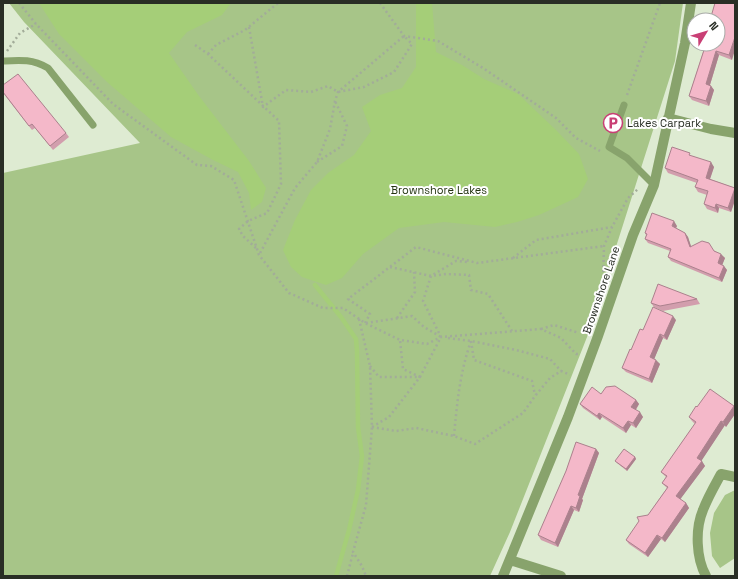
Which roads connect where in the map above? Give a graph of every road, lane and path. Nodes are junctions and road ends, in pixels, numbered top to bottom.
1 (19, 3) edge
2 (278, 3) edge
3 (380, 3) edge
4 (660, 3) edge
5 (691, 3) edge
6 (36, 24) junction
7 (249, 27) junction
8 (404, 36) junction
9 (195, 45) dead end
10 (208, 54) junction
11 (3, 56) edge
12 (3, 61) edge
13 (338, 92) junction
14 (335, 101) junction
15 (624, 105) joint
16 (263, 107) junction
17 (668, 118) junction
18 (93, 125) dead end
19 (735, 134) edge
20 (604, 154) dead end
21 (317, 162) junction
22 (651, 182) junction
23 (248, 221) junction
24 (612, 227) junction
25 (604, 246) junction
26 (258, 250) junction
27 (259, 255) junction
28 (513, 258) junction
29 (477, 263) junction
30 (390, 267) junction
31 (414, 272) junction
32 (431, 276) junction
33 (603, 283) dead end
34 (397, 318) junction
35 (359, 319) junction
36 (365, 323) junction
37 (541, 329) junction
38 (512, 331) junction
39 (579, 334) dead end
40 (441, 337) junction
41 (400, 340) junction
42 (471, 341) junction
43 (579, 354) dead end
44 (370, 366) junction
45 (561, 371) junction
46 (571, 375) dead end
47 (420, 377) junction
48 (535, 396) junction
49 (372, 427) junction
50 (454, 436) junction
51 (735, 477) edge
52 (353, 552) junction
53 (510, 560) junction
54 (347, 576) edge
55 (366, 576) edge
56 (503, 576) edge
57 (561, 576) edge
58 (706, 576) edge

1 - 6 path
2 - 7 path
3 - 8 path
4 - 15 path
5 - 17 street, Brownshore Lane
6 - 11 path
6 - 23 path
7 - 10 path
7 - 16 path
8 - 13 path
8 - 13 path
8 - 20 path
9 - 10 path
10 - 16 path
12 - 18 lane
13 - 14 path
13 - 16 path
14 - 21 path
14 - 21 path
15 - 22 lane
16 - 23 path
17 - 19 street
17 - 22 street, Brownshore Lane
21 - 27 path
22 - 24 path
22 - 53 street, Brownshore Lane
23 - 26 path
23 - 26 path
24 - 25 path
24 - 28 path
25 - 28 path
25 - 33 path
26 - 27 path
27 - 35 path
28 - 29 path
29 - 30 path
29 - 32 path
30 - 31 path
30 - 36 path
31 - 32 path
31 - 34 path
32 - 38 path
32 - 40 path
34 - 36 path
34 - 40 path
35 - 36 path
35 - 44 path
36 - 41 path
37 - 38 path
37 - 39 path
37 - 43 path
38 - 40 path
40 - 41 path
40 - 42 path
40 - 47 path
41 - 47 path
42 - 45 path
42 - 48 path
42 - 50 path
44 - 47 path
44 - 49 path
45 - 46 path
45 - 48 path
47 - 49 path
48 - 50 path
49 - 50 path
49 - 52 path
51 - 58 street
52 - 54 path
52 - 55 path
53 - 56 street, Brownshore Lane
53 - 57 street

